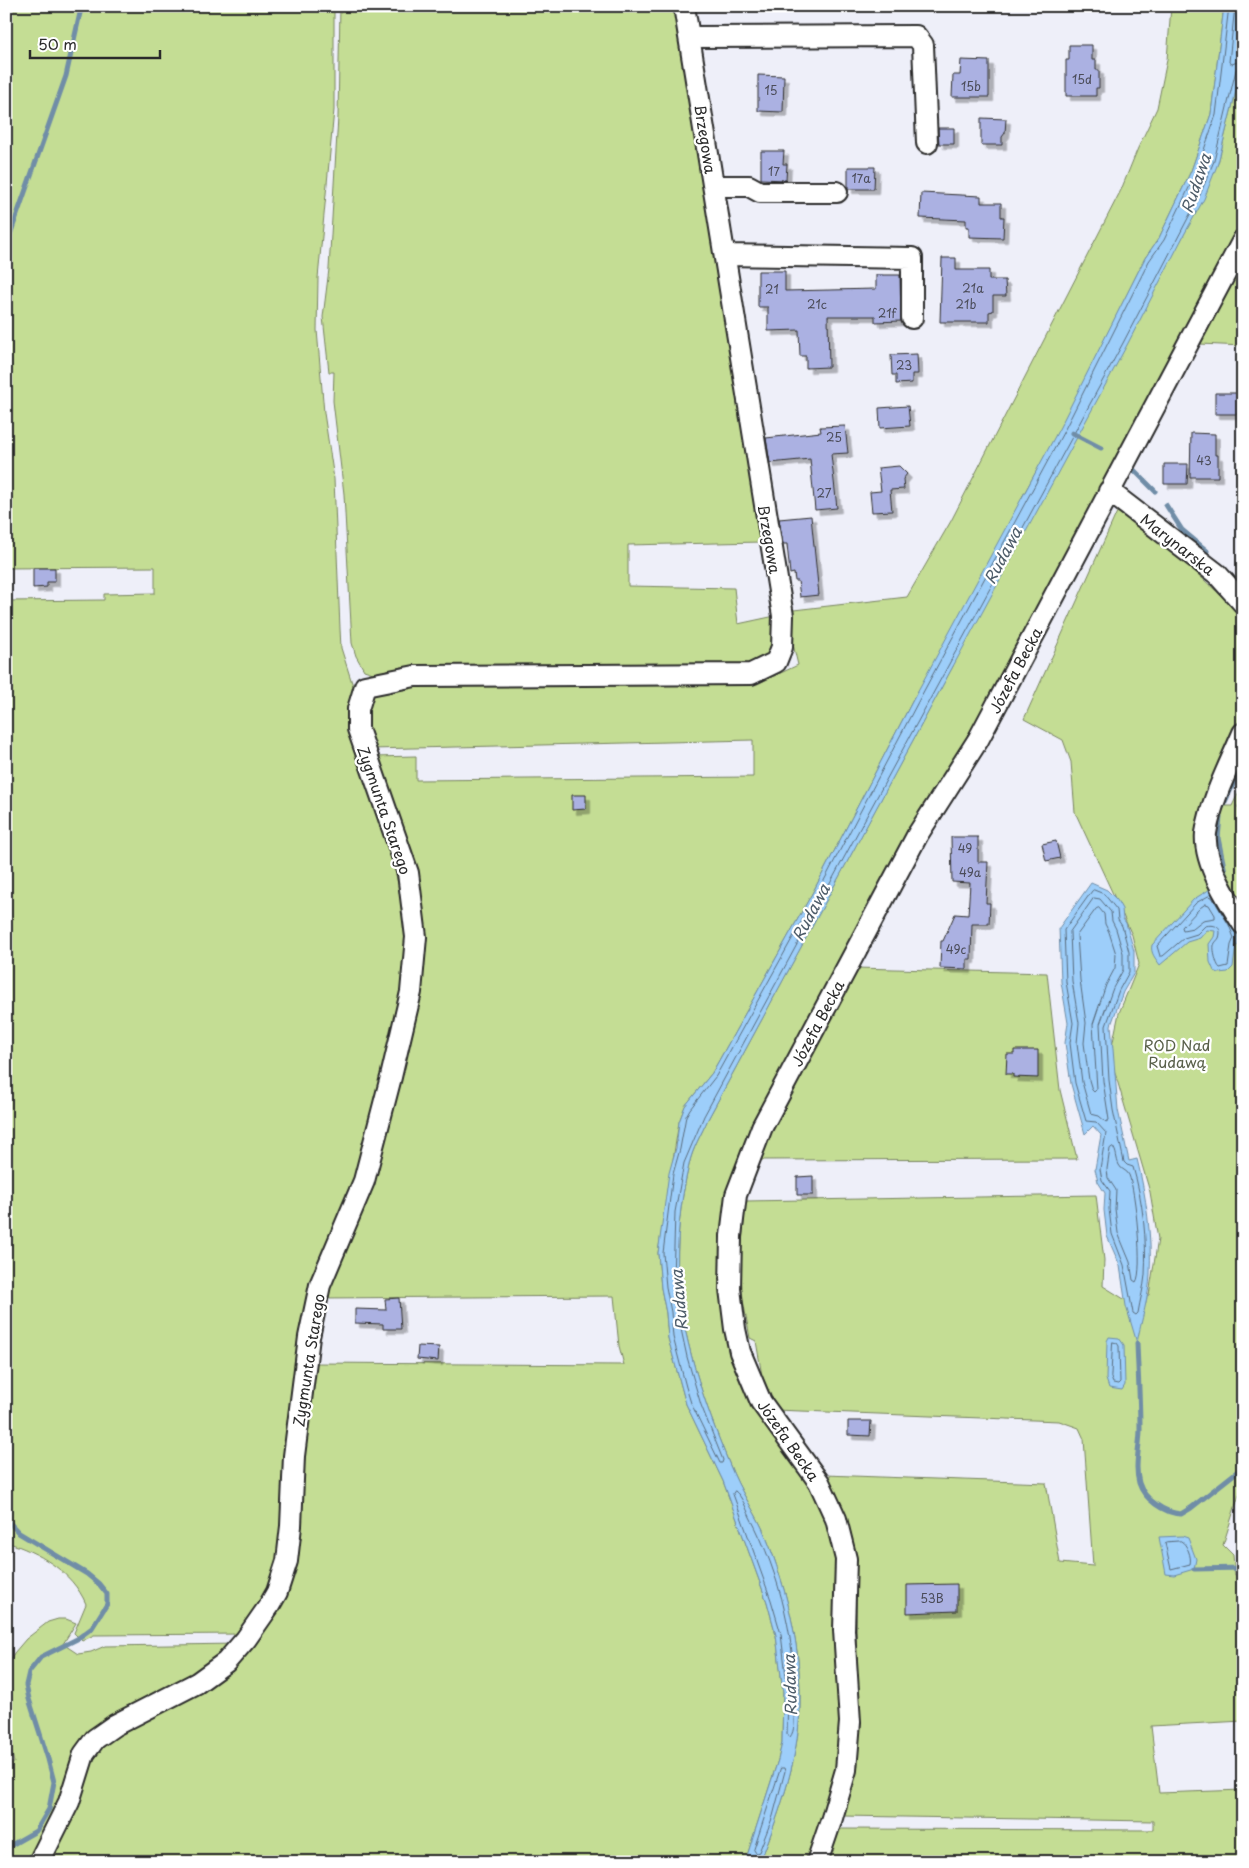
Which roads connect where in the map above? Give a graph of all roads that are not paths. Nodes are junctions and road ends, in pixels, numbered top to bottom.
1 (684, 6) edge
2 (689, 37) junction
3 (927, 143) dead end
4 (714, 186) junction
5 (837, 192) dead end
6 (1243, 240) edge
7 (725, 255) junction
8 (912, 318) dead end
9 (1109, 491) junction
10 (1243, 603) edge
11 (365, 686) joint
12 (1243, 732) edge
13 (1243, 924) edge
14 (39, 1862) edge
15 (817, 1862) edge

1 - 2 street, Brzegowa
2 - 3 street
2 - 4 street, Brzegowa
4 - 5 street
4 - 7 street, Brzegowa
6 - 9 street, Józefa Becka
7 - 8 street
7 - 11 street, Brzegowa
9 - 10 street, Marynarska
9 - 15 street, Józefa Becka
11 - 14 street, Zygmunta Starego
12 - 13 street

